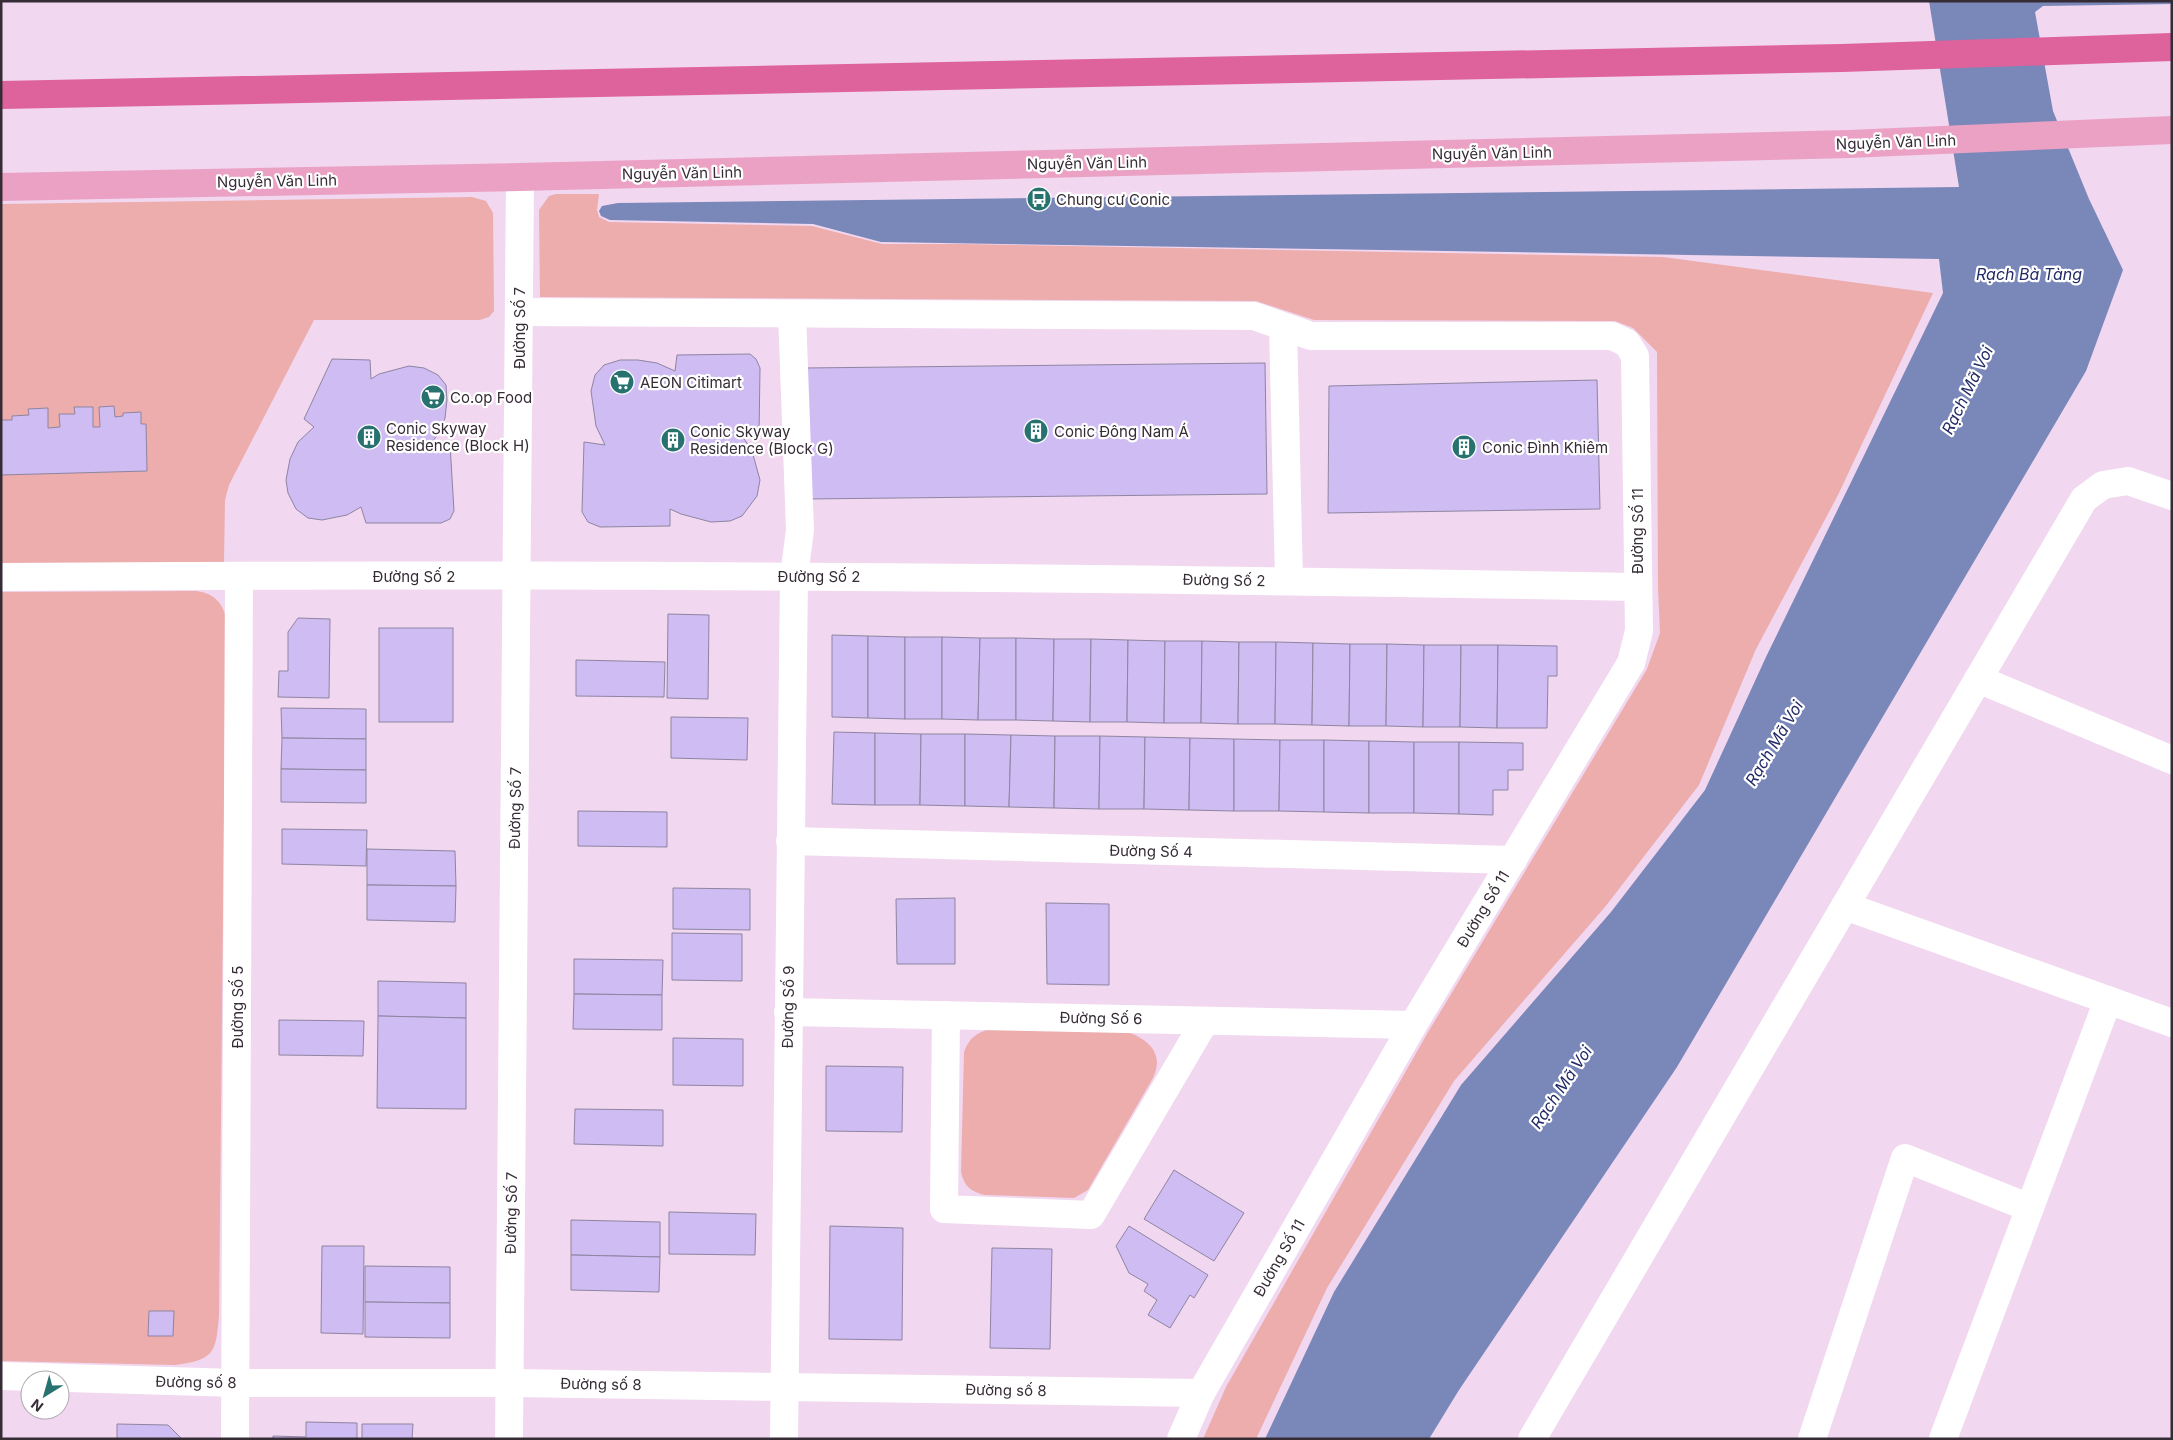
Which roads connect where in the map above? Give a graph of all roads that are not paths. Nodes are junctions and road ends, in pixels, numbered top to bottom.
1 (2164, 48) edge
2 (1, 95) edge
3 (2165, 130) edge
4 (520, 176) junction
5 (1, 187) edge
6 (520, 312) junction
7 (792, 314) junction
8 (1283, 327) junction
9 (2172, 496) edge
10 (239, 576) junction
11 (517, 576) junction
12 (794, 576) junction
13 (1, 578) edge
14 (1289, 581) junction
15 (1637, 587) junction
16 (1978, 679) junction
17 (2172, 760) edge
18 (790, 841) junction
19 (1513, 860) junction
20 (1845, 906) junction
21 (2108, 1000) junction
22 (788, 1012) junction
23 (946, 1015) junction
24 (1205, 1021) junction
25 (2172, 1023) edge
26 (1413, 1025) junction
27 (2030, 1208) junction
28 (1, 1376) edge
29 (236, 1383) junction
30 (510, 1383) junction
31 (784, 1386) junction
32 (1201, 1393) junction
33 (1537, 1438) edge
34 (235, 1439) edge
35 (509, 1439) edge
36 (784, 1439) edge
37 (1181, 1439) edge
38 (1812, 1439) edge
39 (1943, 1439) edge

1 - 2 highway
3 - 4 main road, Nguyễn Văn Linh
4 - 5 main road, Nguyễn Văn Linh
4 - 6 street, Đường Số 7
6 - 7 street
6 - 11 street, Đường Số 7
7 - 8 street
7 - 12 street, Đường Số 9
8 - 14 street
8 - 15 street, Đường Số 11
9 - 16 street
10 - 11 street, Đường Số 2
10 - 13 street, Đường Số 2
10 - 29 street, Đường Số 5
11 - 12 street, Đường Số 2
11 - 30 street, Đường Số 7
12 - 14 street, Đường Số 2
12 - 18 street, Đường Số 9
14 - 15 street, Đường Số 2
15 - 19 street, Đường Số 11
16 - 17 street
16 - 20 street
18 - 19 street, Đường Số 4
18 - 22 street, Đường Số 9
19 - 26 street, Đường Số 11
20 - 21 street
20 - 33 street
21 - 25 street
21 - 27 street
22 - 23 street, Đường Số 6
22 - 31 street, Đường Số 9
23 - 24 street, Đường Số 6
23 - 24 street
24 - 26 street, Đường Số 6
26 - 32 street, Đường Số 11
27 - 38 street
27 - 39 street
28 - 29 street, Đường số 8
29 - 30 street, Đường số 8
29 - 34 street, Đường Số 5
30 - 31 street, Đường số 8
30 - 35 street, Đường Số 7
31 - 32 street, Đường số 8
31 - 36 street, Đường Số 9
32 - 37 street, Đường Số 11

